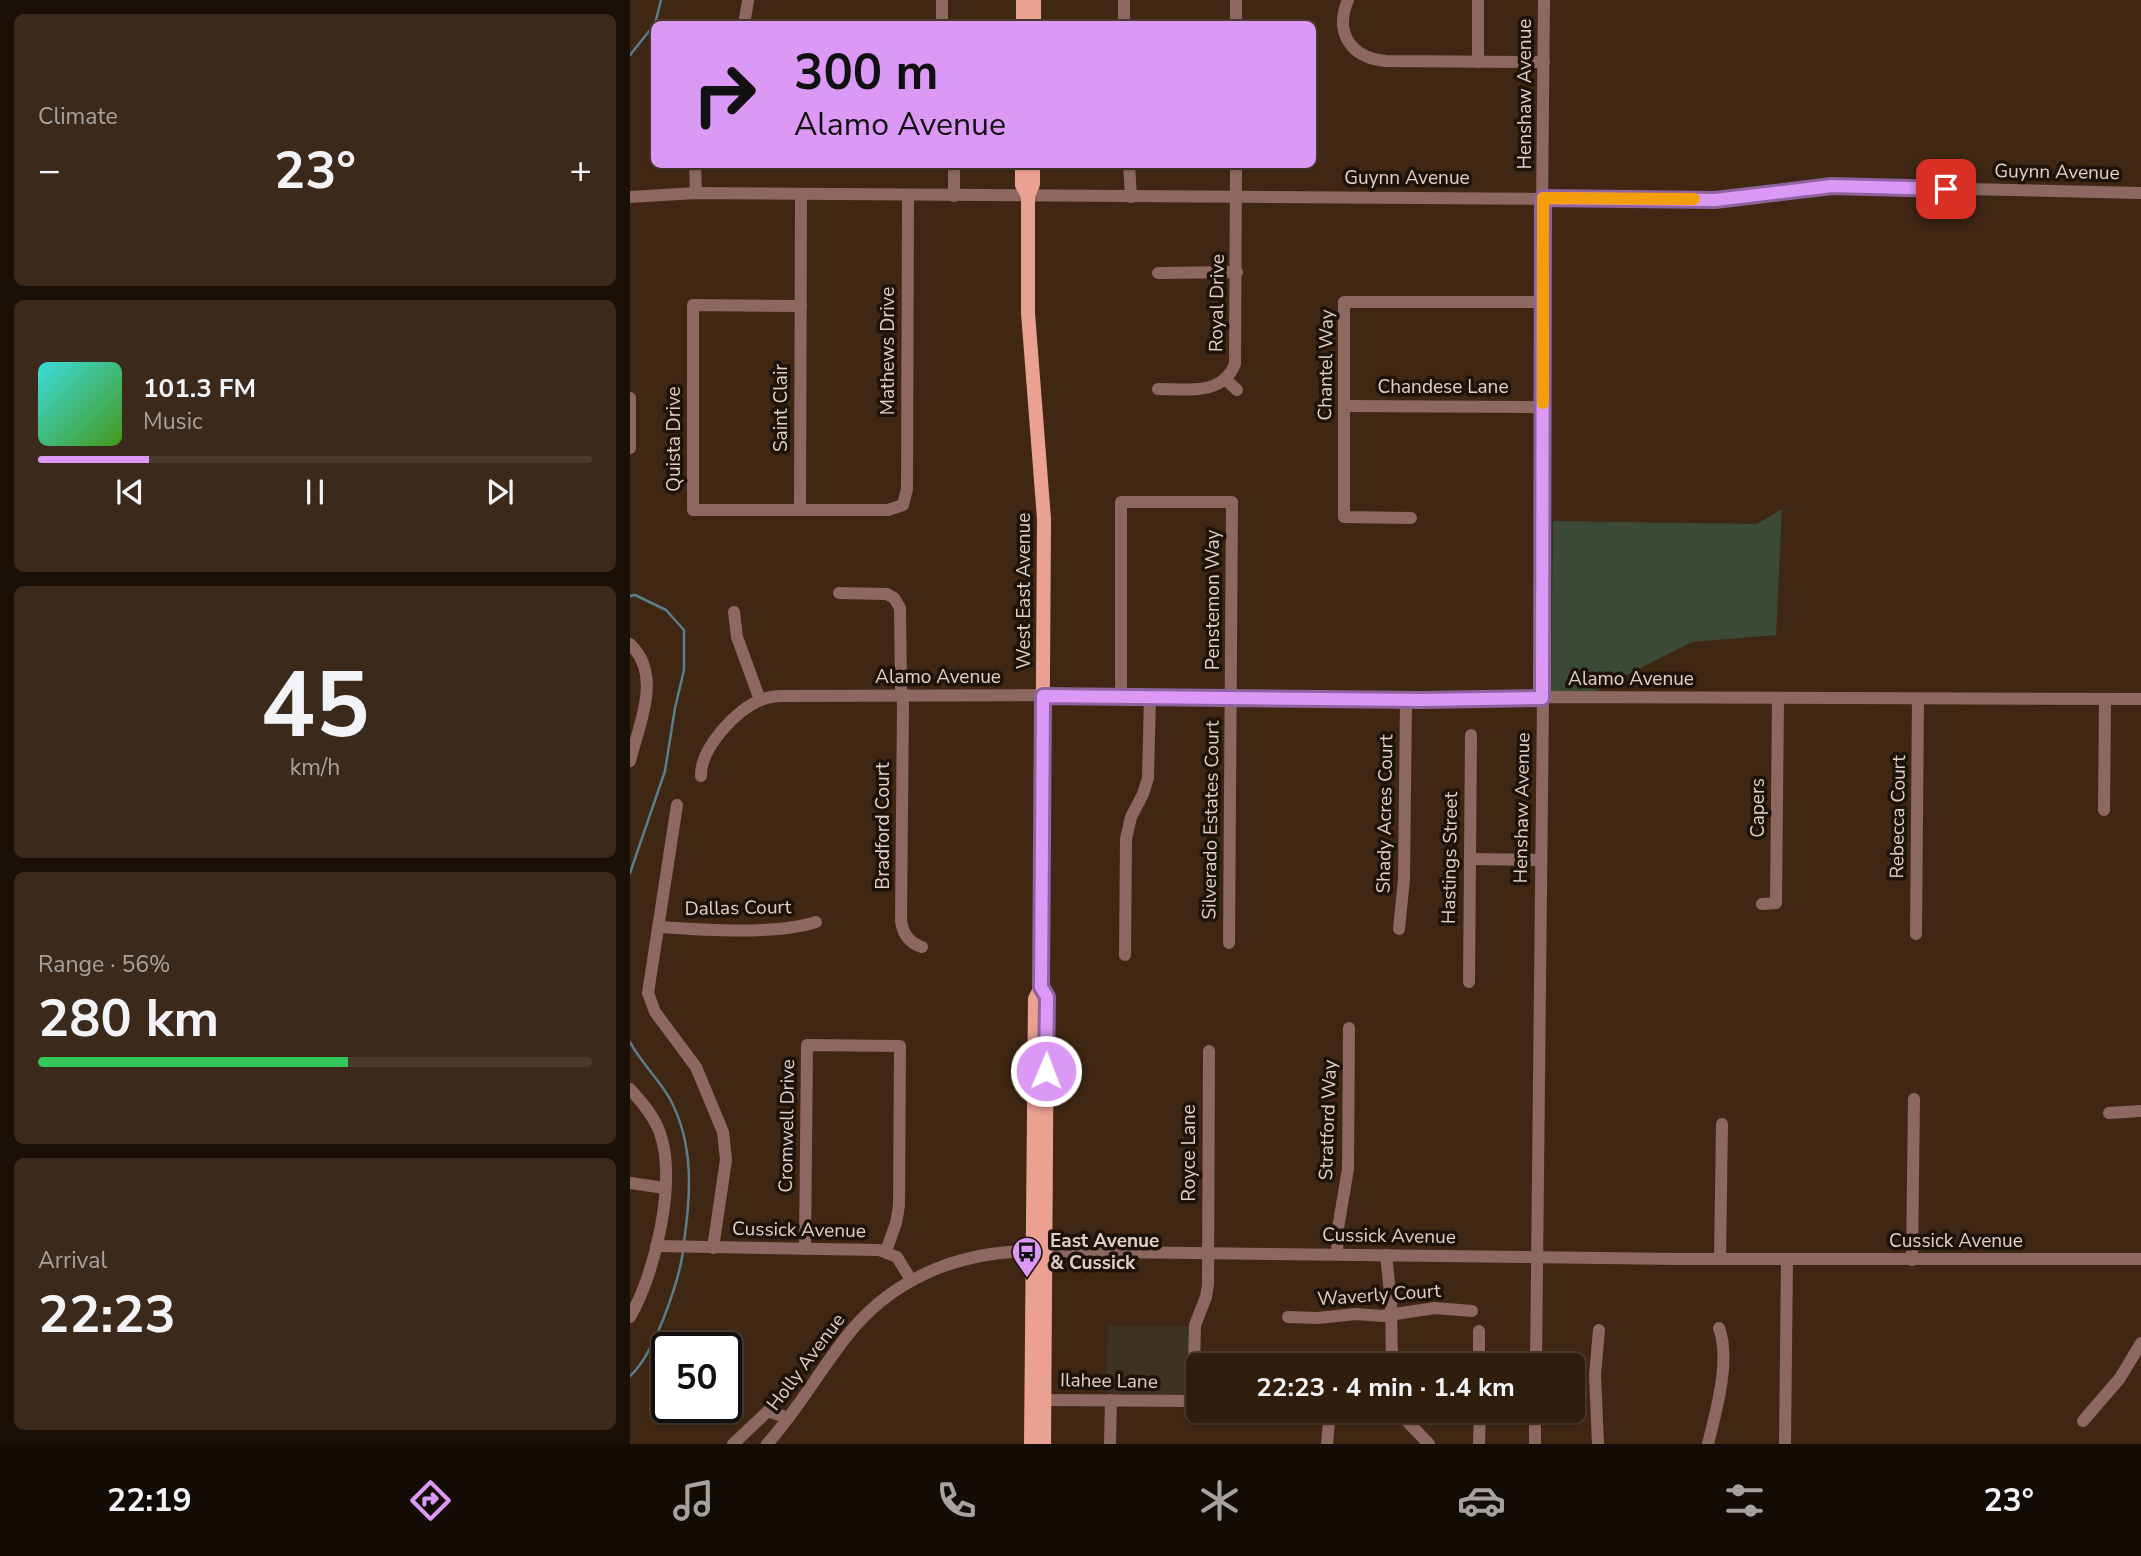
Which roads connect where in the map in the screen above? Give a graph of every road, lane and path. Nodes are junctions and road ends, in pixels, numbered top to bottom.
1 (942, 0) edge
2 (1023, 0) edge
3 (1034, 0) edge
4 (1124, 0) edge
5 (1236, 0) edge
6 (1348, 0) edge
7 (1478, 0) edge
8 (1544, 0) edge
9 (748, 1) edge
10 (745, 21) edge
11 (942, 21) edge
12 (1023, 21) edge
13 (1034, 21) edge
14 (1124, 21) edge
15 (1236, 21) edge
16 (1478, 62) junction
17 (1544, 62) junction
18 (695, 168) edge
19 (954, 168) edge
20 (1022, 168) edge
21 (1033, 168) edge
22 (1129, 168) edge
23 (1236, 168) edge
24 (2141, 193) edge
25 (696, 194) junction
26 (801, 195) junction
27 (908, 196) junction
28 (954, 196) junction
29 (1028, 196) junction
30 (630, 197) edge
31 (1131, 197) junction
32 (1237, 197) junction
33 (1543, 198) junction
34 (1237, 272) junction
35 (1158, 273) dead end
36 (1543, 302) junction
37 (801, 306) junction
38 (1225, 379) junction
39 (1158, 388) dead end
40 (1237, 390) dead end
41 (630, 398) edge
42 (1344, 407) junction
43 (1543, 407) junction
44 (630, 448) edge
45 (903, 505) joint
46 (800, 510) junction
47 (1411, 518) dead end
48 (839, 593) dead end
49 (734, 612) dead end
50 (630, 644) edge
51 (902, 696) junction
52 (1043, 696) junction
53 (1121, 696) junction
54 (1150, 696) junction
55 (1232, 697) junction
56 (1542, 698) junction
57 (1778, 699) junction
58 (1918, 699) junction
59 (2105, 699) junction
60 (2141, 699) edge
61 (760, 700) junction
62 (1406, 700) junction
63 (1471, 735) dead end
64 (630, 761) edge
65 (701, 776) dead end
66 (677, 805) dead end
67 (2104, 810) dead end
68 (1469, 859) junction
69 (1541, 860) junction
70 (1762, 904) dead end
71 (816, 922) dead end
72 (659, 927) junction
73 (1399, 929) dead end
74 (1916, 934) dead end
75 (1229, 943) dead end
76 (922, 947) dead end
77 (1125, 955) dead end
78 (1469, 982) dead end
79 (1349, 1028) dead end
80 (1209, 1051) dead end
81 (630, 1089) edge
82 (1914, 1099) dead end
83 (2141, 1111) edge
84 (2109, 1113) dead end
85 (1722, 1124) dead end
86 (630, 1183) edge
87 (665, 1188) junction
88 (661, 1247) junction
89 (707, 1248) junction
90 (805, 1249) junction
91 (886, 1251) junction
92 (1039, 1251) junction
93 (1338, 1254) junction
94 (1207, 1255) junction
95 (1386, 1255) junction
96 (1538, 1258) junction
97 (1720, 1259) junction
98 (1787, 1259) junction
99 (2141, 1259) edge
100 (1912, 1260) junction
101 (911, 1280) junction
102 (1472, 1311) dead end
103 (1392, 1314) junction
104 (630, 1317) edge
105 (1288, 1317) dead end
106 (1719, 1328) dead end
107 (1599, 1330) dead end
108 (1479, 1331) dead end
109 (2141, 1343) edge
110 (1392, 1353) edge
111 (1479, 1353) edge
112 (1536, 1353) edge
113 (1044, 1400) junction
114 (1111, 1400) junction
115 (788, 1418) junction
116 (2083, 1421) dead end
117 (1329, 1423) edge
118 (1409, 1423) edge
119 (1480, 1423) edge
120 (1535, 1423) edge
121 (733, 1444) edge
122 (767, 1444) edge
123 (1031, 1444) edge
124 (1044, 1444) edge
125 (1110, 1444) edge
126 (1327, 1444) edge
127 (1429, 1444) edge
128 (1479, 1444) edge
129 (1535, 1444) edge
130 (1598, 1444) edge
131 (1708, 1444) edge
132 (1785, 1444) edge

1 - 11 street
2 - 12 main road
3 - 13 main road
4 - 14 street
5 - 15 street
6 - 16 street
7 - 16 street
8 - 17 street, Henshaw Avenue
9 - 10 street
16 - 17 street
17 - 33 street, Henshaw Avenue
18 - 25 street
19 - 28 street
20 - 29 main road, West East Avenue
21 - 29 main road, West East Avenue
22 - 31 street
23 - 32 street, Royal Drive
24 - 33 street, Guynn Avenue
25 - 26 street, Guynn Avenue
25 - 30 street, Guynn Avenue
26 - 27 street, Guynn Avenue
26 - 37 street, Saint Clair
27 - 28 street, Guynn Avenue
27 - 45 street, Mathews Drive
28 - 29 street, Guynn Avenue
29 - 31 street, Guynn Avenue
29 - 52 main road, West East Avenue
31 - 32 street, Guynn Avenue
32 - 33 street, Guynn Avenue
32 - 34 street, Royal Drive
33 - 36 street, Henshaw Avenue
34 - 35 street
34 - 38 street, Royal Drive
36 - 42 street, Chantel Way
36 - 43 street, Henshaw Avenue
37 - 46 street, Saint Clair
37 - 46 street, Quista Drive
38 - 39 street, Royal Drive
38 - 40 street
41 - 44 street
42 - 43 street, Chandese Lane
42 - 47 street, Chantel Way
43 - 56 street, Henshaw Avenue
45 - 46 street, Quista Drive
48 - 51 street, Bradford Court
49 - 61 street
50 - 64 street
51 - 52 street, Alamo Avenue
51 - 61 street, Alamo Avenue
51 - 76 street, Bradford Court
52 - 53 street, Alamo Avenue
52 - 92 main road, West East Avenue
53 - 54 street, Alamo Avenue
53 - 55 street, Penstemon Way
54 - 55 street, Alamo Avenue
54 - 77 street
55 - 62 street, Alamo Avenue
55 - 75 street, Silverado Estates Court
56 - 57 street, Alamo Avenue
56 - 62 street, Alamo Avenue
56 - 69 street, Henshaw Avenue
57 - 58 street, Alamo Avenue
57 - 70 street, Capers
58 - 59 street, Alamo Avenue
58 - 74 street, Rebecca Court
59 - 60 street, Alamo Avenue
59 - 67 street
61 - 65 street, Alamo Avenue
62 - 73 street, Shady Acres Court
63 - 68 street, Hastings Street
66 - 72 street
68 - 69 street
68 - 78 street, Hastings Street
69 - 96 street, Henshaw Avenue
71 - 72 street, Dallas Court
72 - 89 street
79 - 93 street, Stratford Way
80 - 94 street, Royce Lane
81 - 87 street
82 - 100 street
83 - 84 street
85 - 97 street
86 - 87 street
87 - 88 street
88 - 89 street, Cussick Avenue
88 - 104 street
89 - 90 street, Cussick Avenue
90 - 91 street, Cussick Avenue
90 - 91 street, Cromwell Drive
91 - 101 street, Cussick Avenue
92 - 94 street, Cussick Avenue
92 - 101 street, Cussick Avenue
92 - 113 main road, West East Avenue
92 - 123 main road, West East Avenue
93 - 94 street, Cussick Avenue
93 - 95 street, Cussick Avenue
94 - 114 street, Ilahee Lane
95 - 96 street, Cussick Avenue
95 - 103 street
96 - 97 street, Cussick Avenue
96 - 112 street, Henshaw Avenue
97 - 98 street, Cussick Avenue
98 - 100 street, Cussick Avenue
98 - 132 street
99 - 100 street, Cussick Avenue
101 - 115 street, Holly Avenue
102 - 103 street, Waverly Court
103 - 105 street, Waverly Court
103 - 110 street
106 - 131 street
107 - 130 street
108 - 111 street
109 - 116 street
113 - 114 street, Ilahee Lane
113 - 124 main road, West East Avenue
114 - 125 street
115 - 121 street
115 - 122 street, Holly Avenue
117 - 126 street
118 - 127 street
119 - 128 street
120 - 129 street

